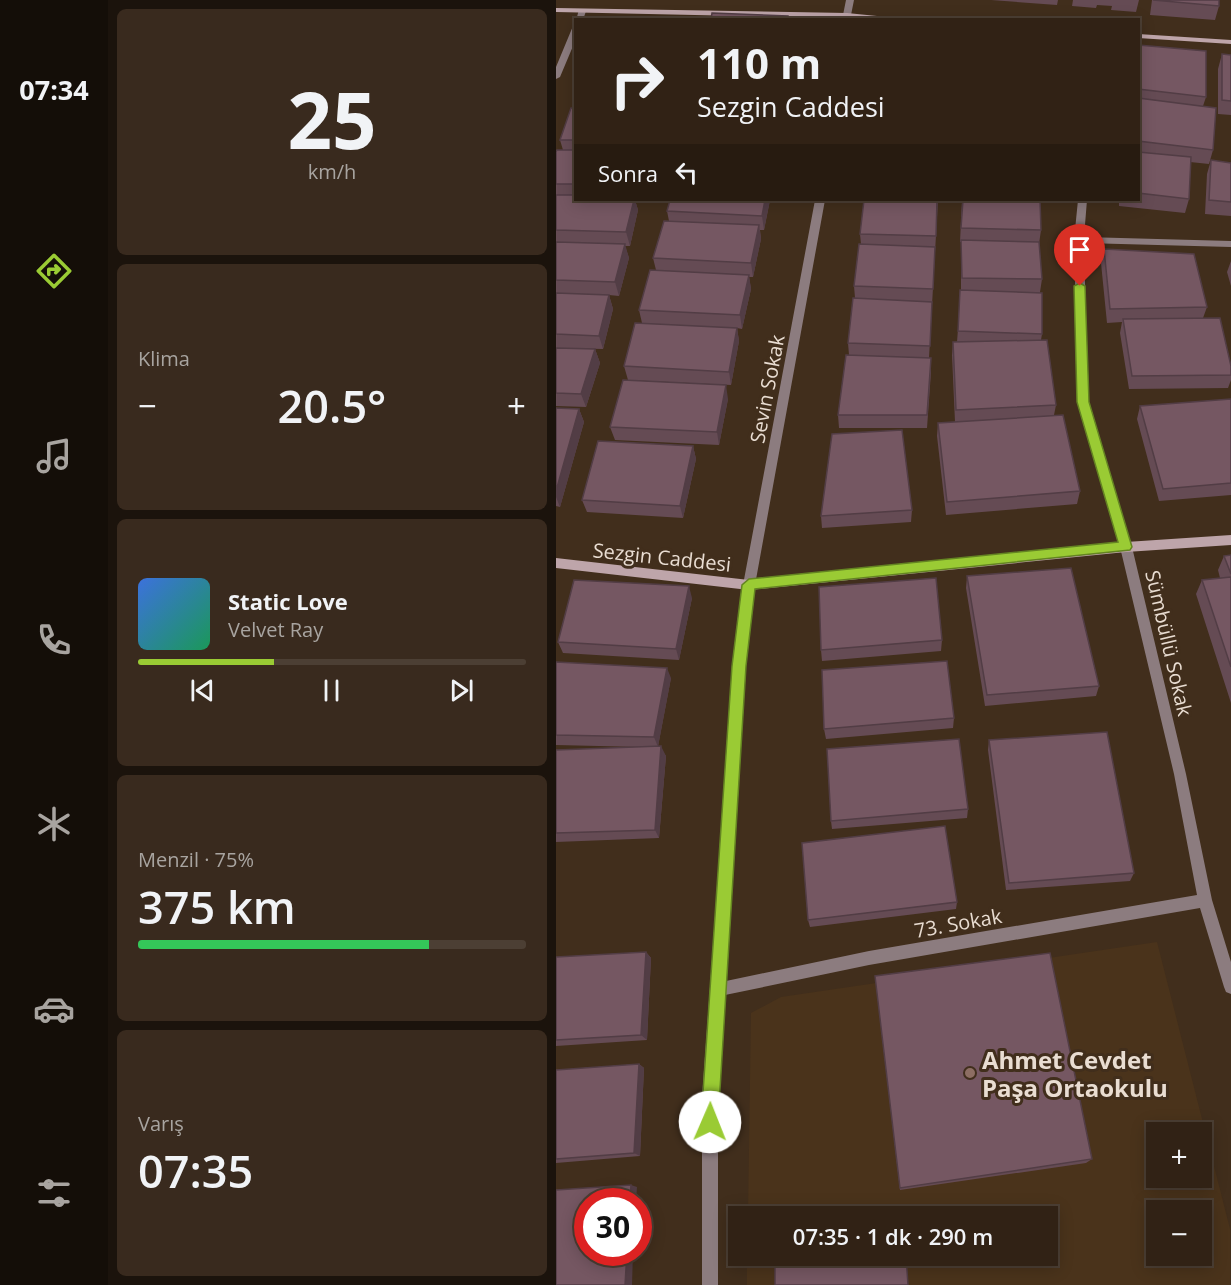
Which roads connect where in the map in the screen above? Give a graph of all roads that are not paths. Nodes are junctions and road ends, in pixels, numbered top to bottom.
1 (850, 0) edge
2 (556, 10) edge
3 (582, 11) junction
4 (847, 17) edge
5 (580, 18) edge
6 (869, 18) edge
7 (574, 33) edge
8 (1140, 36) edge
9 (1231, 42) edge
10 (556, 77) edge
11 (820, 201) edge
12 (1083, 201) edge
13 (1079, 240) junction
14 (1231, 244) edge
15 (1231, 540) edge
16 (1126, 547) junction
17 (556, 563) edge
18 (749, 585) junction
19 (1205, 900) junction
20 (719, 986) junction
21 (1231, 987) edge
22 (710, 1285) edge

1 - 4 street
2 - 3 street
3 - 4 street
3 - 5 street
4 - 6 street
7 - 10 street
8 - 9 street
11 - 18 street, Sevin Sokak
12 - 13 street, Sümbüllü Sokak
13 - 14 street
13 - 16 street, Sümbüllü Sokak
15 - 16 street, Sezgin Caddesi
16 - 18 street, Sezgin Caddesi
16 - 19 street, Sümbüllü Sokak
17 - 18 street, Sezgin Caddesi
18 - 20 street, Sevin Sokak
19 - 20 street, 73. Sokak
19 - 21 street, Sümbüllü Sokak
20 - 22 street, Sevin Sokak

